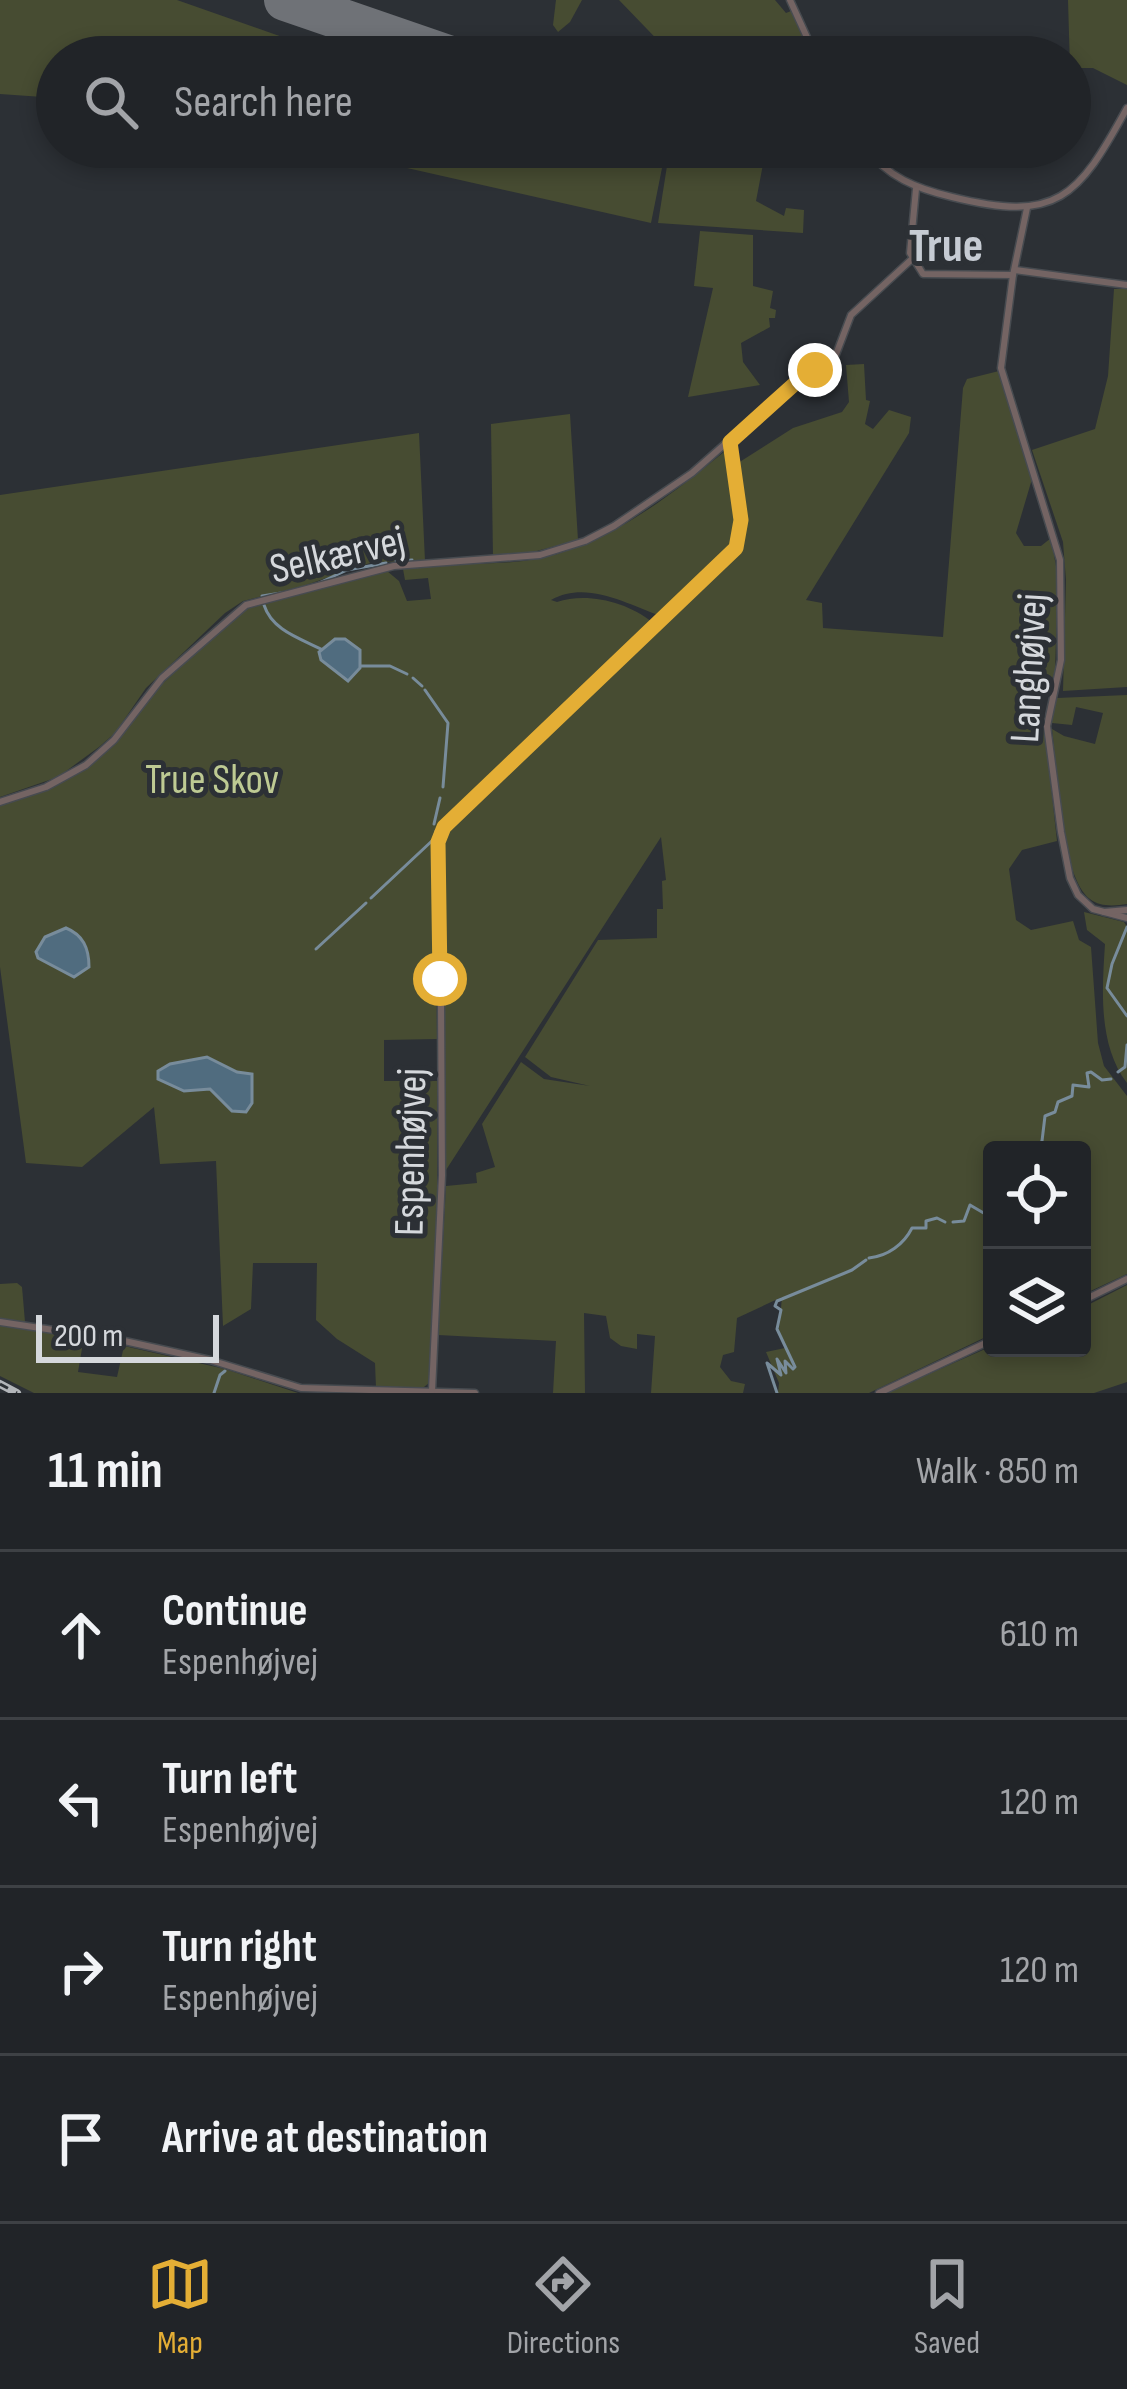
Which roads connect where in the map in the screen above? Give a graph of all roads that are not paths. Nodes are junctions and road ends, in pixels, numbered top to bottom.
1 (788, 1) edge
2 (806, 36) edge
3 (1127, 108) edge
4 (1091, 167) edge
5 (885, 168) edge
6 (1090, 168) edge
7 (916, 189) junction
8 (1027, 208) junction
9 (912, 259) junction
10 (1014, 273) junction
11 (1127, 285) edge
12 (730, 442) junction
13 (0, 802) edge
14 (1127, 914) edge
15 (1127, 1279) edge
16 (1091, 1297) edge
17 (0, 1322) edge
18 (983, 1344) edge
19 (432, 1391) edge
20 (475, 1393) edge
21 (879, 1393) edge

1 - 2 street
3 - 4 street
5 - 7 street
6 - 8 street
7 - 8 street
7 - 9 street
8 - 10 street, Langhøjvej
9 - 10 street
9 - 12 street
10 - 11 street
10 - 14 street, Langhøjvej
12 - 13 street, Selkærvej
12 - 19 street, Espenhøjvej
15 - 16 street
17 - 19 street
18 - 21 street
19 - 20 street

